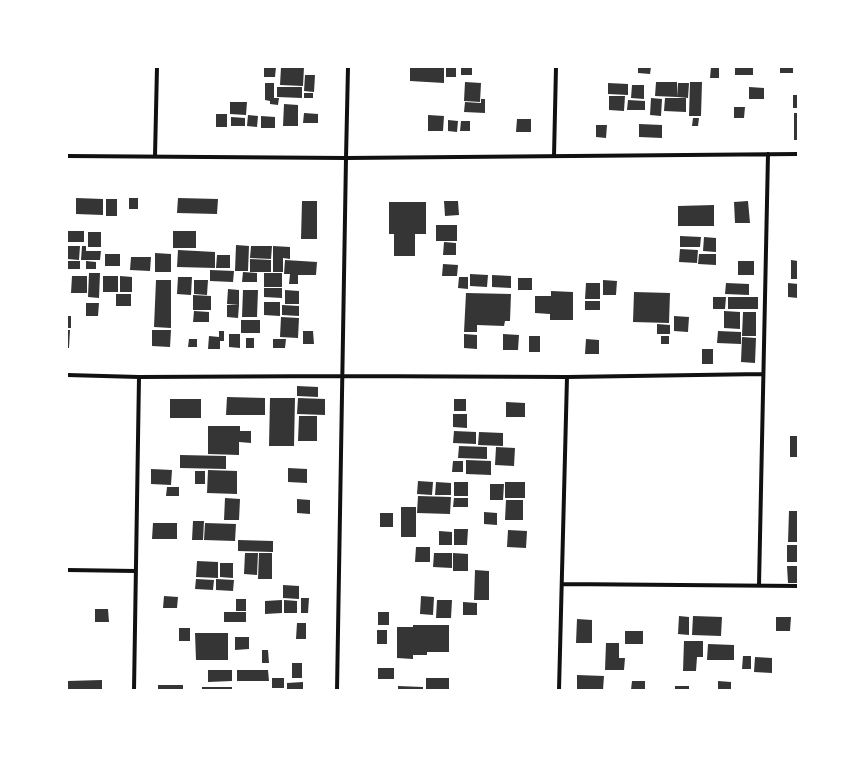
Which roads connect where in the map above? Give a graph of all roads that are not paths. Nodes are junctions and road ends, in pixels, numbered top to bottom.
1 (157, 67) edge
2 (348, 67) edge
3 (556, 67) edge
4 (768, 154) junction
5 (798, 154) edge
6 (67, 156) edge
7 (155, 156) junction
8 (554, 156) junction
9 (346, 158) junction
10 (763, 374) junction
11 (67, 375) edge
12 (342, 376) junction
13 (140, 377) junction
14 (567, 377) junction
15 (67, 570) edge
16 (136, 571) junction
17 (562, 584) junction
18 (758, 585) junction
19 (798, 586) edge
20 (134, 690) edge
21 (337, 690) edge
22 (559, 690) edge

1 - 7 street
2 - 9 street
3 - 8 street
4 - 5 street
4 - 8 street
4 - 10 street
6 - 7 street
7 - 9 street
8 - 9 street
9 - 12 street
10 - 14 street
10 - 18 street
11 - 13 street
12 - 13 street
12 - 14 street
12 - 21 street
13 - 16 street
14 - 17 street
15 - 16 street
16 - 20 street
17 - 18 street
17 - 22 street
18 - 19 street

